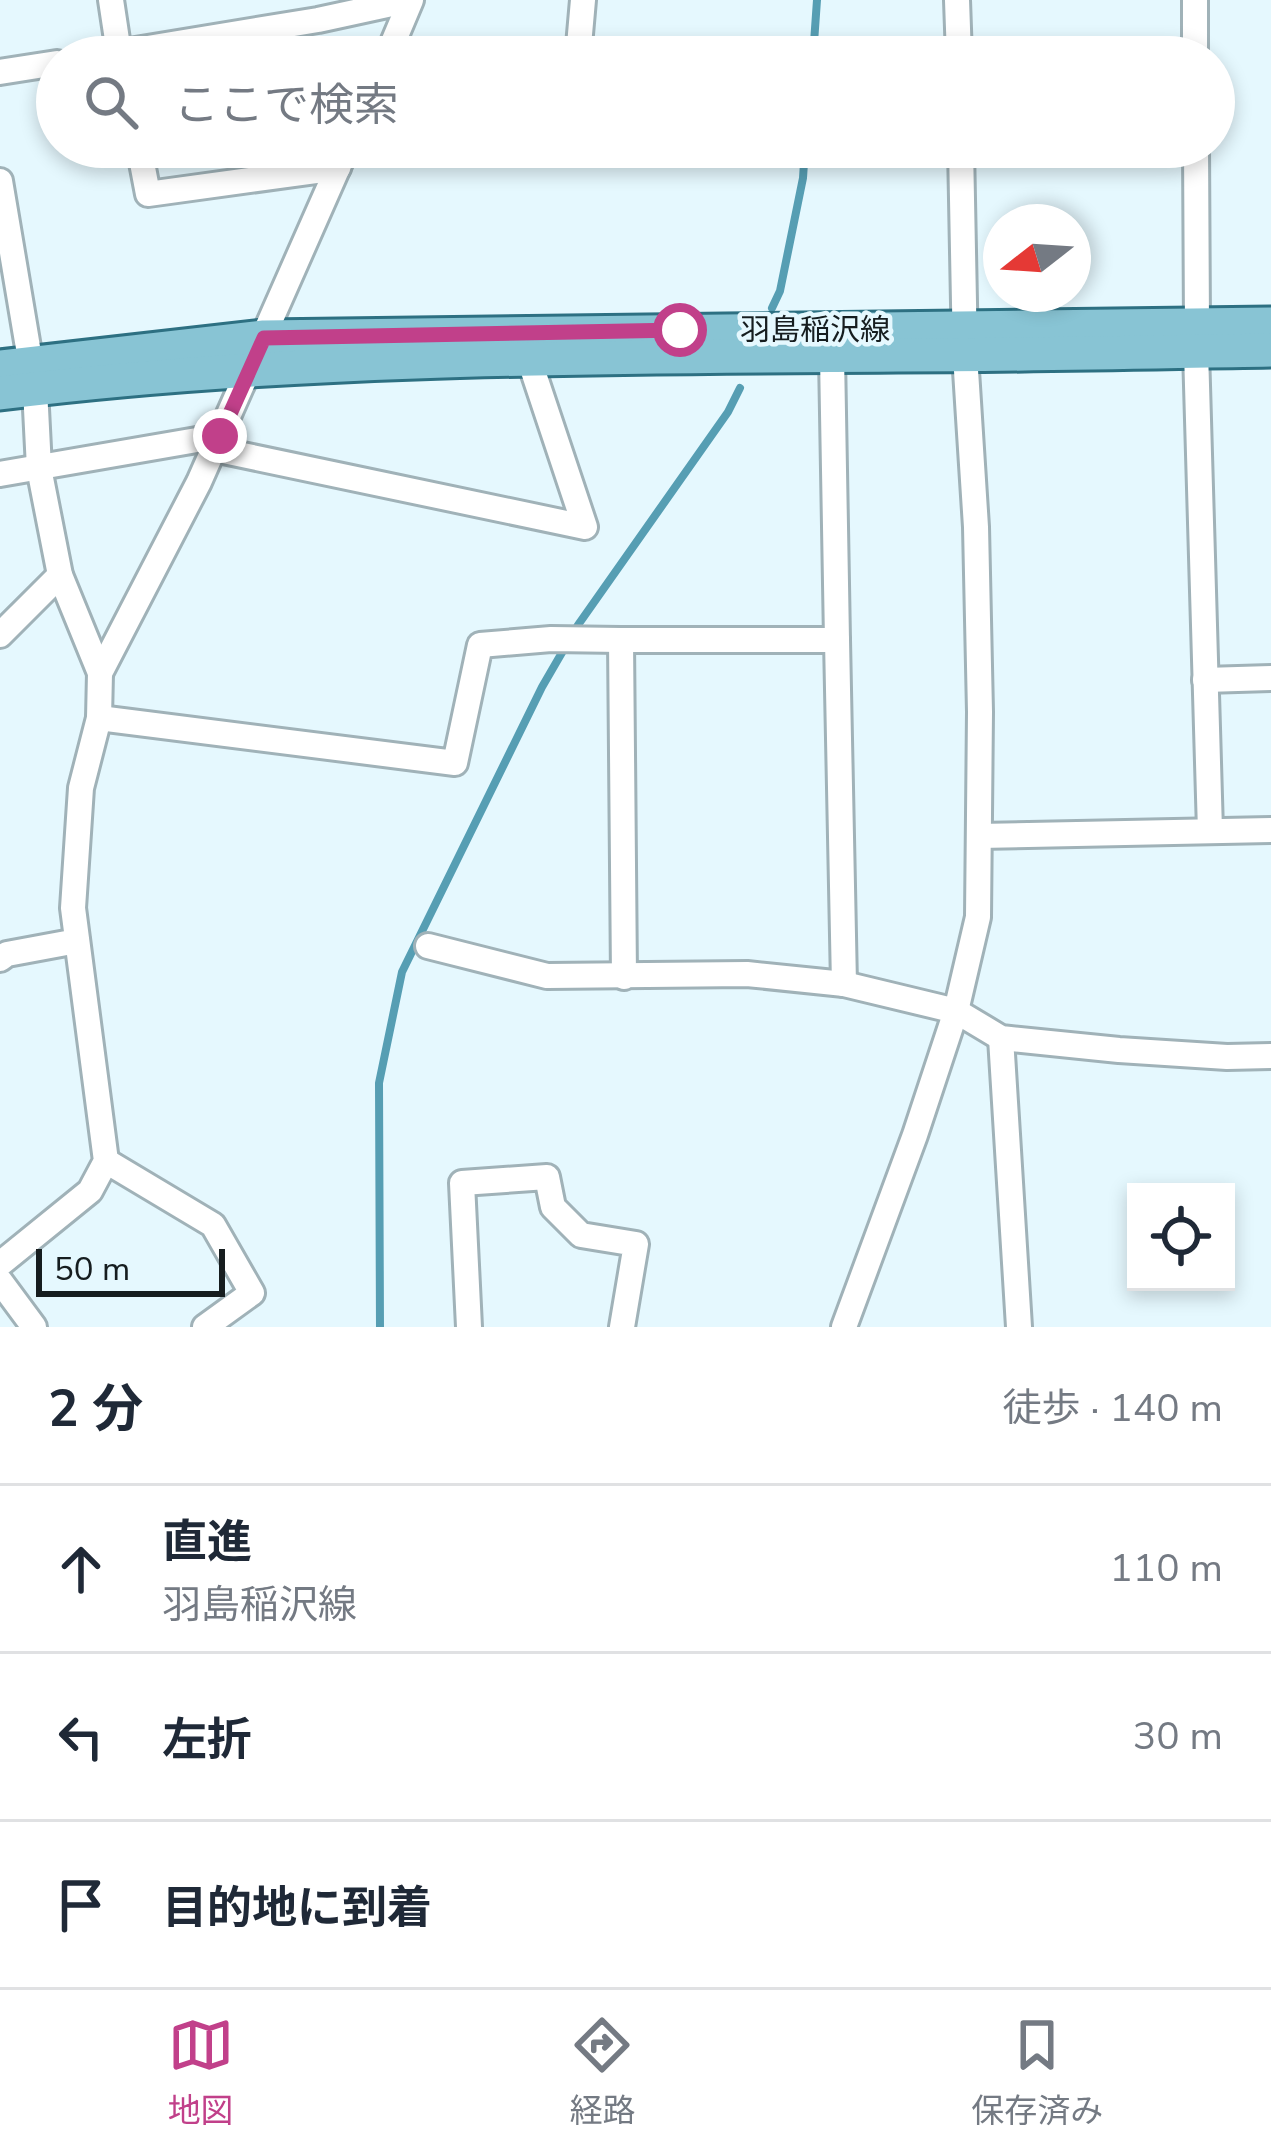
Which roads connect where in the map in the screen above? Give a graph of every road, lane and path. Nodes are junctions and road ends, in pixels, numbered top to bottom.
1 (111, 0) edge
2 (411, 0) edge
3 (583, 0) edge
4 (957, 0) edge
5 (1195, 0) edge
6 (316, 10) edge
7 (116, 36) edge
8 (197, 36) edge
9 (394, 36) edge
10 (580, 36) edge
11 (958, 36) edge
12 (1195, 36) edge
13 (36, 66) edge
14 (0, 72) edge
15 (143, 168) edge
16 (288, 168) edge
17 (338, 168) edge
18 (961, 168) edge
19 (1196, 168) edge
20 (0, 181) edge
21 (1271, 324) edge
22 (1197, 338) junction
23 (965, 343) junction
24 (1271, 350) edge
25 (258, 353) junction
26 (832, 356) junction
27 (529, 359) junction
28 (22, 373) edge
29 (0, 393) edge
30 (217, 443) junction
31 (39, 468) junction
32 (0, 474) edge
33 (60, 575) junction
34 (0, 635) edge
35 (620, 640) junction
36 (837, 640) junction
37 (100, 673) junction
38 (1271, 677) edge
39 (1205, 680) junction
40 (99, 718) junction
41 (1271, 830) edge
42 (1210, 831) junction
43 (980, 836) junction
44 (77, 941) junction
45 (428, 946) dead end
46 (0, 959) edge
47 (624, 977) junction
48 (844, 984) junction
49 (956, 1011) junction
50 (1000, 1038) junction
51 (1271, 1056) edge
52 (106, 1161) junction
53 (0, 1264) edge
54 (0, 1281) edge
55 (34, 1327) edge
56 (205, 1327) edge
57 (469, 1327) edge
58 (622, 1327) edge
59 (844, 1327) edge
60 (1019, 1327) edge

1 - 7 street
2 - 6 street
2 - 9 street
3 - 10 street
4 - 11 street
5 - 12 street
6 - 8 street
13 - 14 street
15 - 16 street
17 - 25 street
18 - 23 street
19 - 22 street
20 - 28 street
21 - 22 main road, 羽島稲沢線
22 - 23 main road, 羽島稲沢線
22 - 24 main road, 羽島稲沢線
22 - 39 street
23 - 25 main road, 羽島稲沢線
23 - 26 main road, 羽島稲沢線
23 - 43 street
25 - 27 main road, 羽島稲沢線
25 - 28 main road, 羽島稲沢線
25 - 30 street
26 - 27 main road, 羽島稲沢線
26 - 36 street
27 - 30 street
28 - 29 main road, 羽島稲沢線
28 - 31 street
30 - 31 street
30 - 37 street
31 - 32 street
31 - 33 street
33 - 34 street
33 - 37 street
35 - 36 street
35 - 40 street
35 - 47 street
36 - 48 street
37 - 40 street
38 - 39 street
39 - 42 street
40 - 44 street
41 - 42 street
42 - 43 street
43 - 49 street
44 - 46 street
44 - 52 street
45 - 47 street
47 - 48 street
48 - 49 street
49 - 50 street
49 - 59 street
50 - 51 street
50 - 60 street
52 - 53 street
52 - 56 street
54 - 55 street
57 - 58 street

